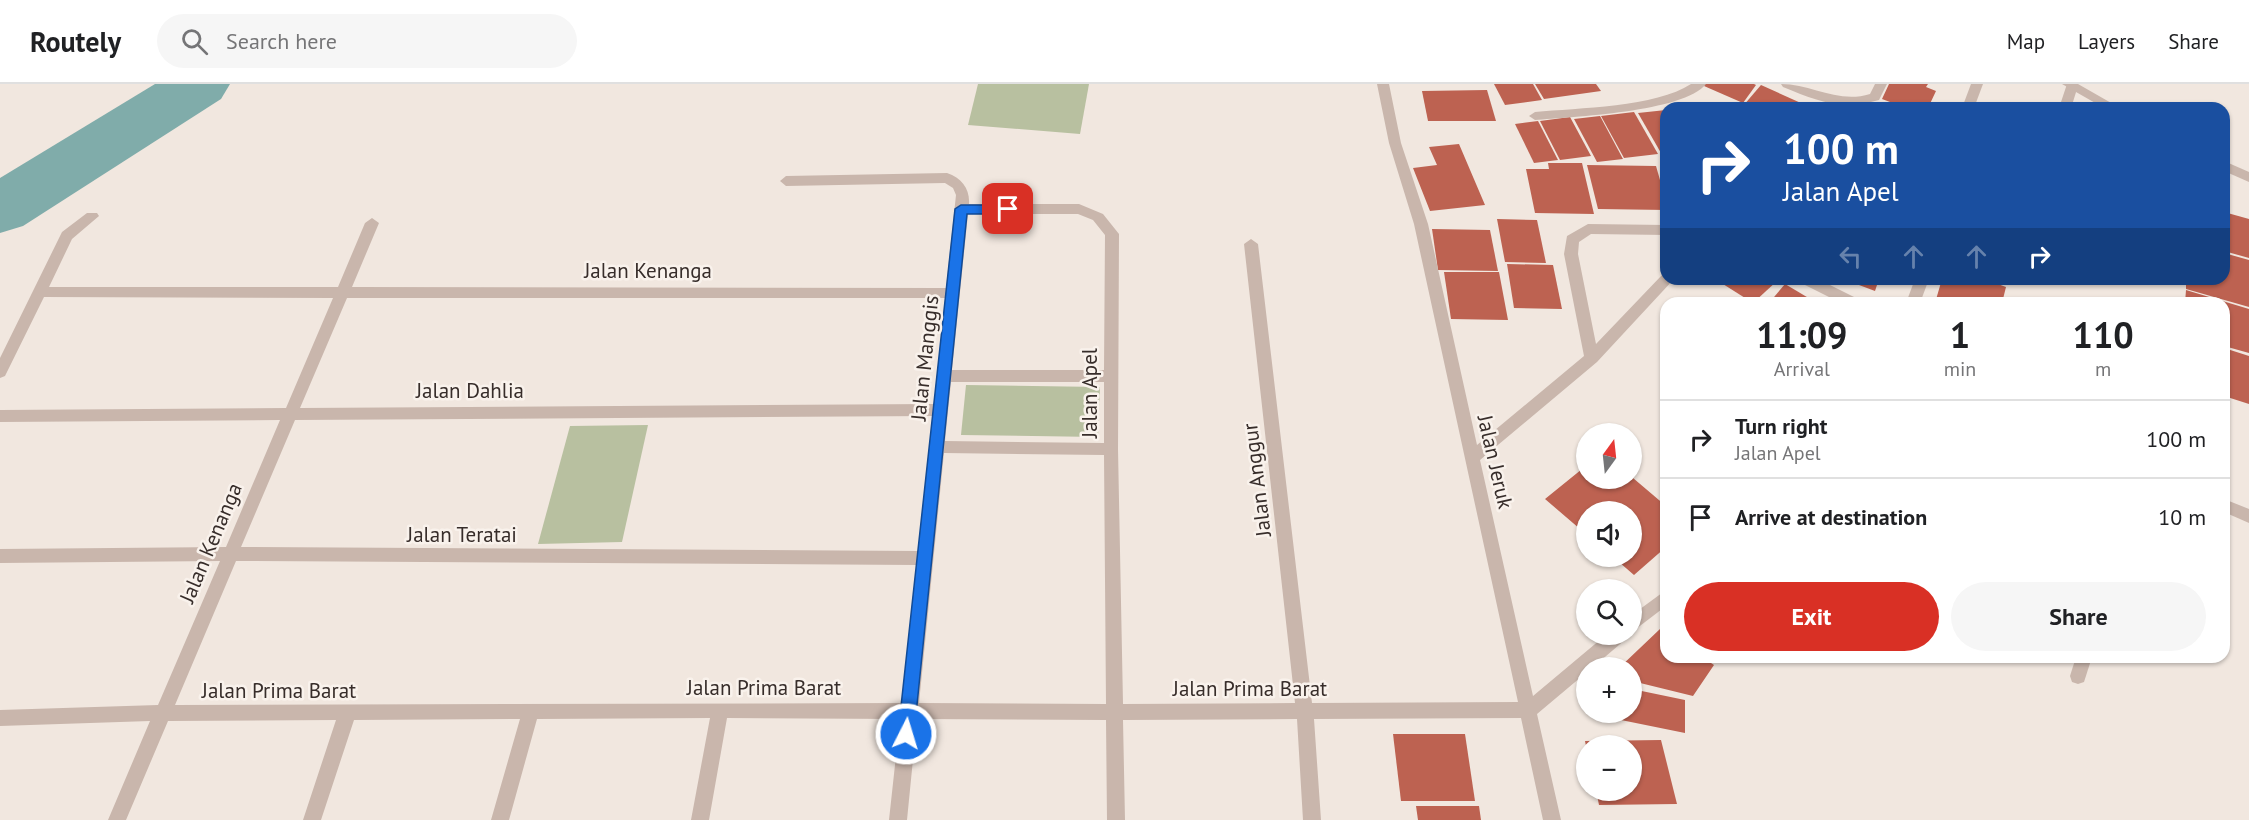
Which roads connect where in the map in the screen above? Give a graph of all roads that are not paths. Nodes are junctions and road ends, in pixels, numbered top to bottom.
1 (1383, 84) edge
2 (1700, 84) edge
3 (1787, 84) edge
4 (1881, 84) edge
5 (1977, 84) edge
6 (2070, 85) edge
7 (1841, 102) edge
8 (1862, 102) edge
9 (1970, 102) edge
10 (2067, 102) edge
11 (2103, 102) edge
12 (1535, 116) dead end
13 (2230, 168) edge
14 (2249, 177) edge
15 (786, 181) dead end
16 (961, 209) junction
17 (92, 216) dead end
18 (372, 223) dead end
19 (1660, 230) edge
20 (1251, 243) dead end
21 (1661, 285) edge
22 (1818, 285) edge
23 (342, 291) junction
24 (38, 292) junction
25 (953, 293) junction
26 (1841, 297) edge
27 (1592, 358) junction
28 (0, 372) edge
29 (944, 376) junction
30 (1110, 376) junction
31 (940, 410) junction
32 (290, 412) junction
33 (0, 416) edge
34 (936, 447) junction
35 (1111, 450) junction
36 (1473, 457) junction
37 (2230, 508) edge
38 (2249, 516) edge
39 (228, 554) junction
40 (0, 556) edge
41 (924, 558) junction
42 (1660, 602) edge
43 (1642, 617) edge
44 (1607, 645) edge
45 (2082, 663) edge
46 (2078, 676) dead end
47 (908, 709) junction
48 (720, 710) junction
49 (1529, 710) junction
50 (530, 712) junction
51 (1116, 712) junction
52 (1305, 712) junction
53 (160, 713) junction
54 (347, 714) junction
55 (0, 718) edge
56 (117, 820) edge
57 (312, 820) edge
58 (500, 820) edge
59 (700, 820) edge
60 (898, 820) edge
61 (1116, 820) edge
62 (1312, 820) edge
63 (1552, 820) edge

1 - 36 street, Jalan Jeruk
2 - 12 street
3 - 7 street
4 - 8 street
5 - 9 street
6 - 10 street
6 - 11 street
13 - 14 street
15 - 16 street, Jalan Manggis
16 - 25 street, Jalan Manggis
16 - 30 street, Jalan Apel
17 - 24 street
18 - 23 street, Jalan Kenanga
19 - 27 street
20 - 52 street, Jalan Anggur
21 - 27 street
22 - 26 street
23 - 24 street, Jalan Kenanga
23 - 25 street, Jalan Kenanga
23 - 32 street, Jalan Kenanga
24 - 28 street
25 - 29 street, Jalan Manggis
27 - 36 street
29 - 30 street
29 - 31 street, Jalan Manggis
30 - 35 street, Jalan Apel
31 - 32 street, Jalan Dahlia
31 - 34 street, Jalan Manggis
32 - 33 street, Jalan Dahlia
32 - 39 street, Jalan Kenanga
34 - 35 street
34 - 41 street, Jalan Manggis
35 - 51 street, Jalan Apel
36 - 49 street, Jalan Jeruk
37 - 38 street
39 - 40 street, Jalan Teratai
39 - 41 street, Jalan Teratai
39 - 53 street, Jalan Kenanga
41 - 47 street, Jalan Manggis
42 - 43 street
44 - 49 street
45 - 46 street
47 - 48 street, Jalan Prima Barat
47 - 51 street, Jalan Prima Barat
47 - 60 street, Jalan Manggis
48 - 50 street, Jalan Prima Barat
48 - 59 street
49 - 52 street, Jalan Prima Barat
49 - 63 street, Jalan Jeruk
50 - 54 street, Jalan Prima Barat
50 - 58 street
51 - 52 street, Jalan Prima Barat
51 - 61 street, Jalan Apel
52 - 62 street, Jalan Anggur
53 - 54 street, Jalan Prima Barat
53 - 55 street, Jalan Prima Barat
53 - 56 street, Jalan Kenanga
54 - 57 street

